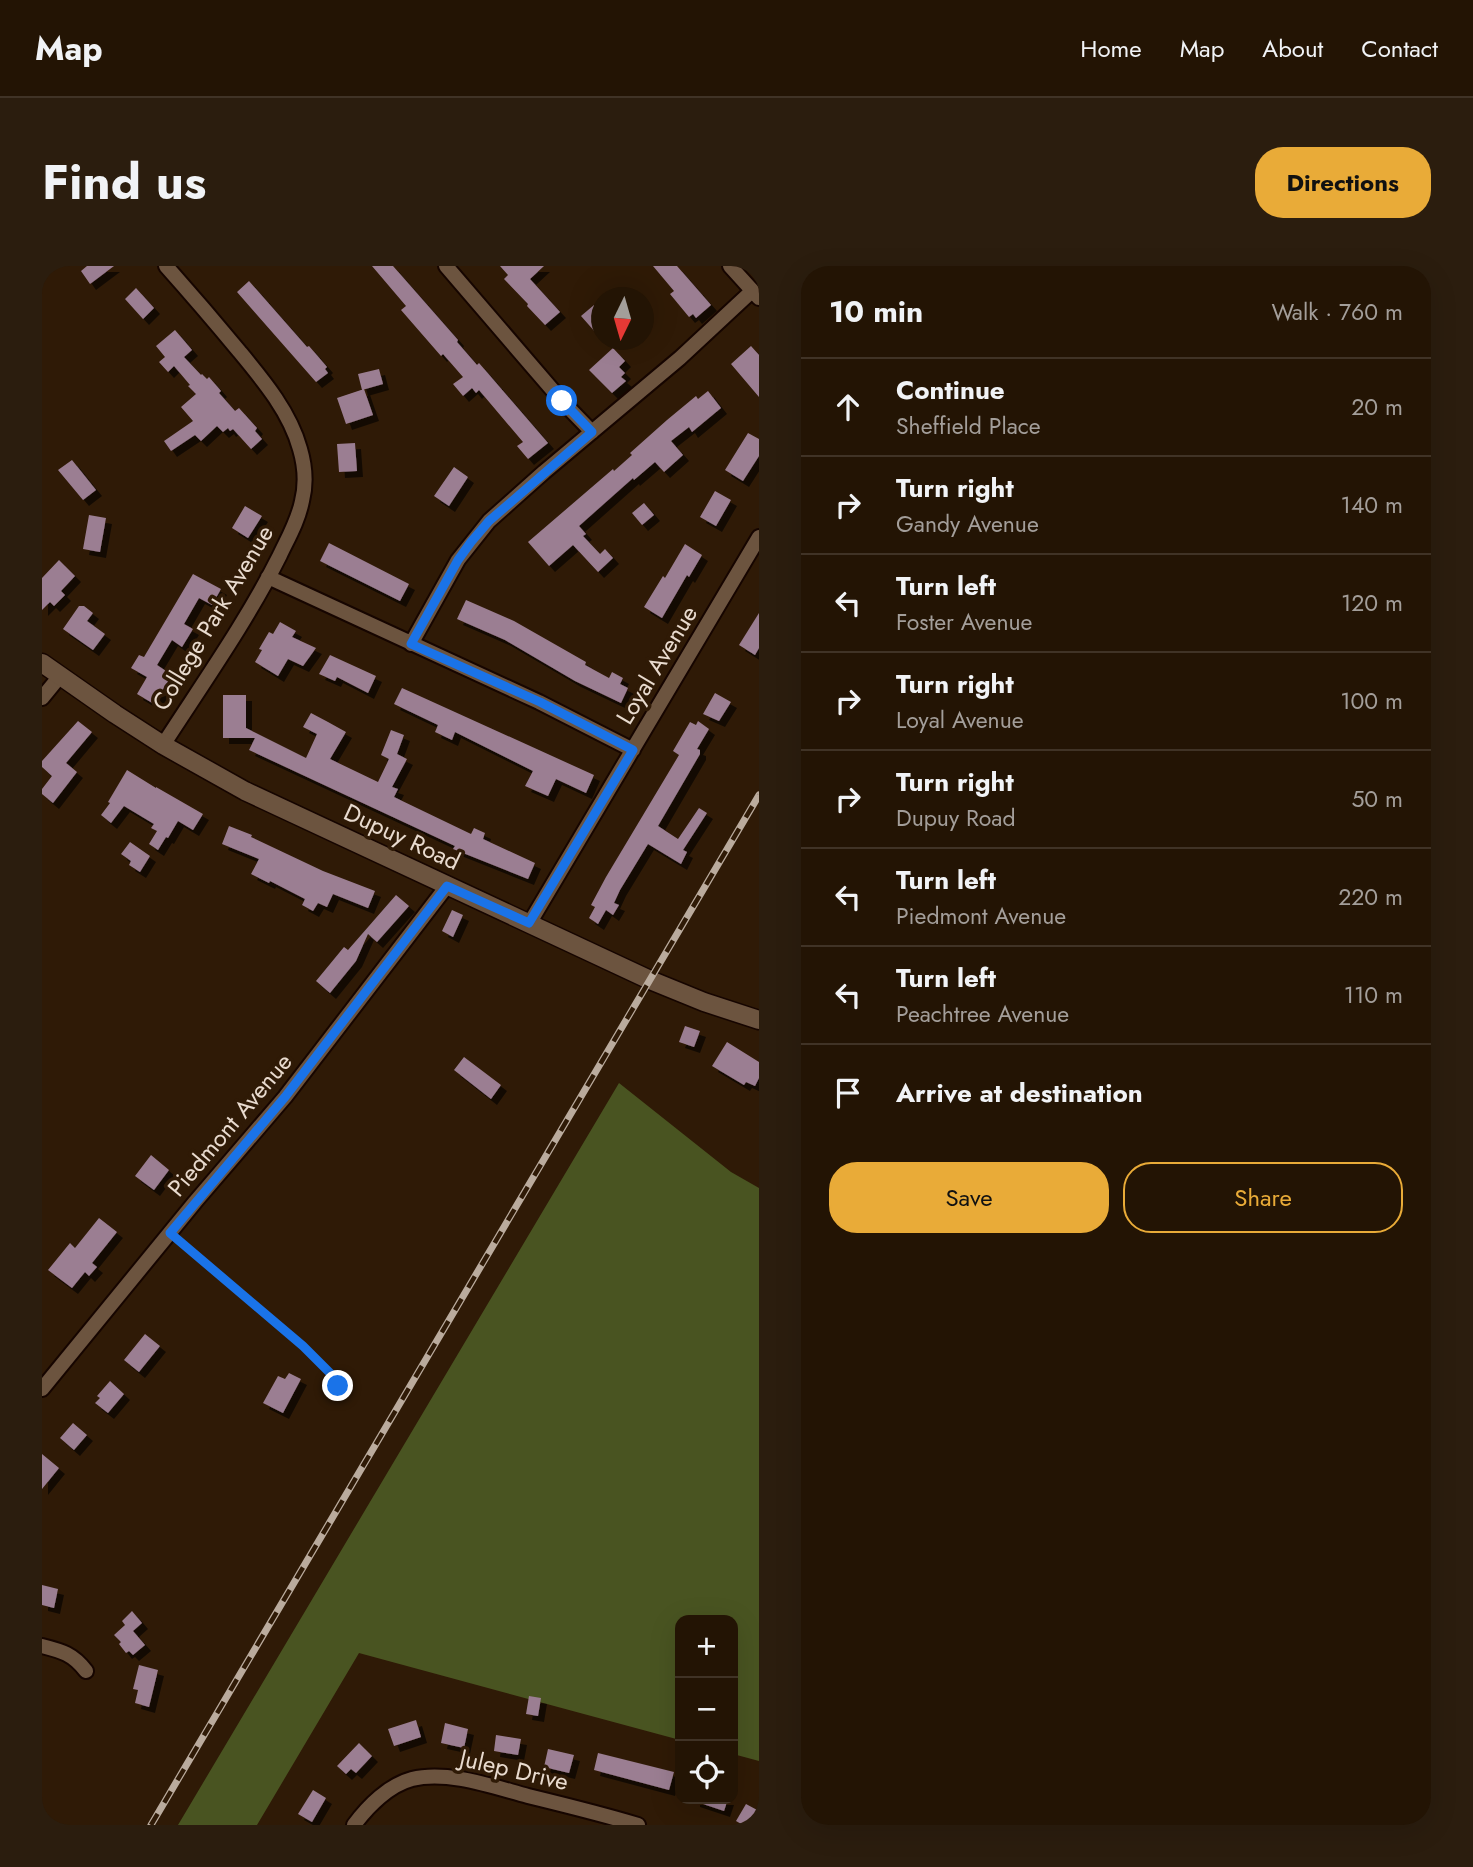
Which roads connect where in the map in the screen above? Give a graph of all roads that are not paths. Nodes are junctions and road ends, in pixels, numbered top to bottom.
1 (166, 266) edge
2 (446, 266) edge
3 (730, 266) edge
4 (756, 295) edge
5 (592, 432) junction
6 (759, 537) edge
7 (268, 578) junction
8 (411, 644) junction
9 (42, 663) edge
10 (60, 676) junction
11 (42, 698) edge
12 (163, 745) junction
13 (633, 750) junction
14 (447, 886) junction
15 (529, 923) junction
16 (759, 1020) edge
17 (42, 1389) edge
18 (42, 1646) edge
19 (86, 1671) dead end
20 (354, 1825) edge
21 (634, 1825) edge

1 - 7 street, College Park Avenue
2 - 5 street
3 - 4 street
4 - 5 street
5 - 8 street
6 - 13 street, Loyal Avenue
7 - 8 street
7 - 12 street, College Park Avenue
8 - 13 street
9 - 10 street, Dupuy Road
10 - 11 street
10 - 12 street, Dupuy Road
12 - 14 street, Dupuy Road
13 - 15 street, Loyal Avenue
14 - 15 street, Dupuy Road
14 - 17 street, Piedmont Avenue
15 - 16 street, Dupuy Road
18 - 19 street
20 - 21 street, Julep Drive

